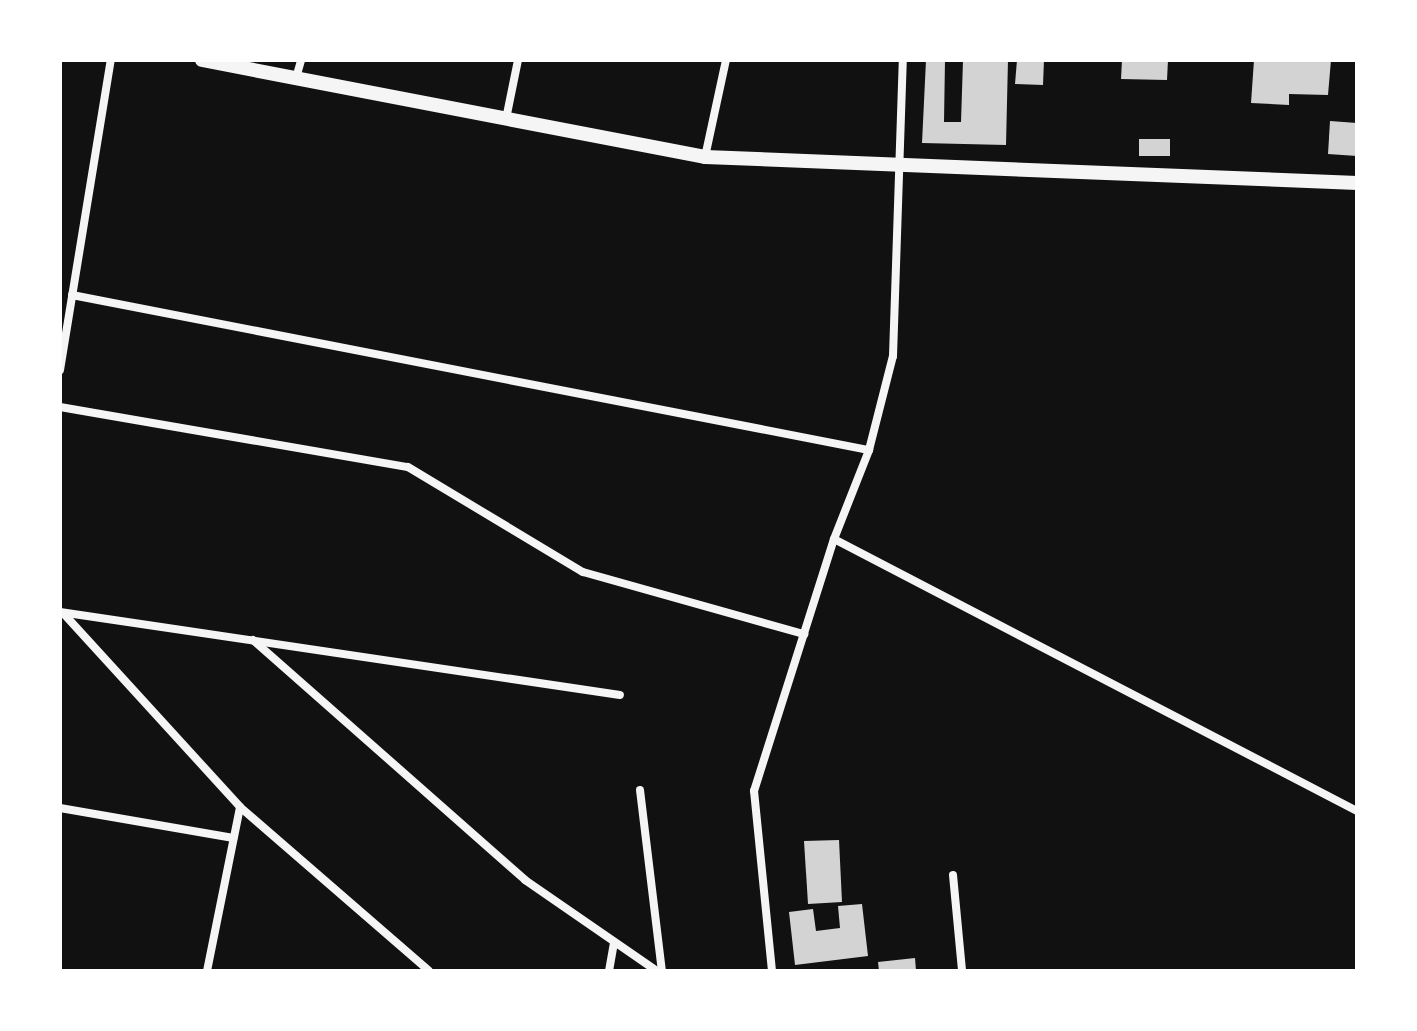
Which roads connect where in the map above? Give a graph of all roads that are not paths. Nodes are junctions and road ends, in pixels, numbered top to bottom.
1 (111, 60) edge
2 (202, 60) edge
3 (301, 60) edge
4 (518, 60) edge
5 (726, 60) edge
6 (903, 60) edge
7 (296, 78) junction
8 (506, 119) junction
9 (705, 157) junction
10 (899, 168) junction
11 (1357, 183) edge
12 (72, 295) junction
13 (60, 370) edge
14 (60, 407) edge
15 (869, 450) junction
16 (834, 539) junction
17 (61, 613) edge
18 (804, 634) junction
19 (251, 638) junction
20 (620, 695) dead end
21 (640, 790) dead end
22 (240, 807) junction
23 (60, 808) edge
24 (1357, 811) edge
25 (233, 838) junction
26 (953, 875) dead end
27 (614, 944) junction
28 (207, 971) edge
29 (429, 971) edge
30 (609, 971) edge
31 (660, 971) edge
32 (772, 971) edge
33 (962, 971) edge

1 - 12 street
2 - 7 street
3 - 7 street
4 - 8 street
5 - 9 street
6 - 10 street
7 - 8 street
8 - 9 street
9 - 10 street
10 - 11 street
10 - 15 street
12 - 13 street
12 - 15 street
14 - 18 street
15 - 16 street
16 - 18 street
16 - 24 street
17 - 19 street
17 - 22 street
18 - 32 street
19 - 20 street
19 - 27 street
21 - 31 street
22 - 25 street
22 - 29 street
23 - 25 street
25 - 28 street
26 - 33 street
27 - 30 street
27 - 31 street

